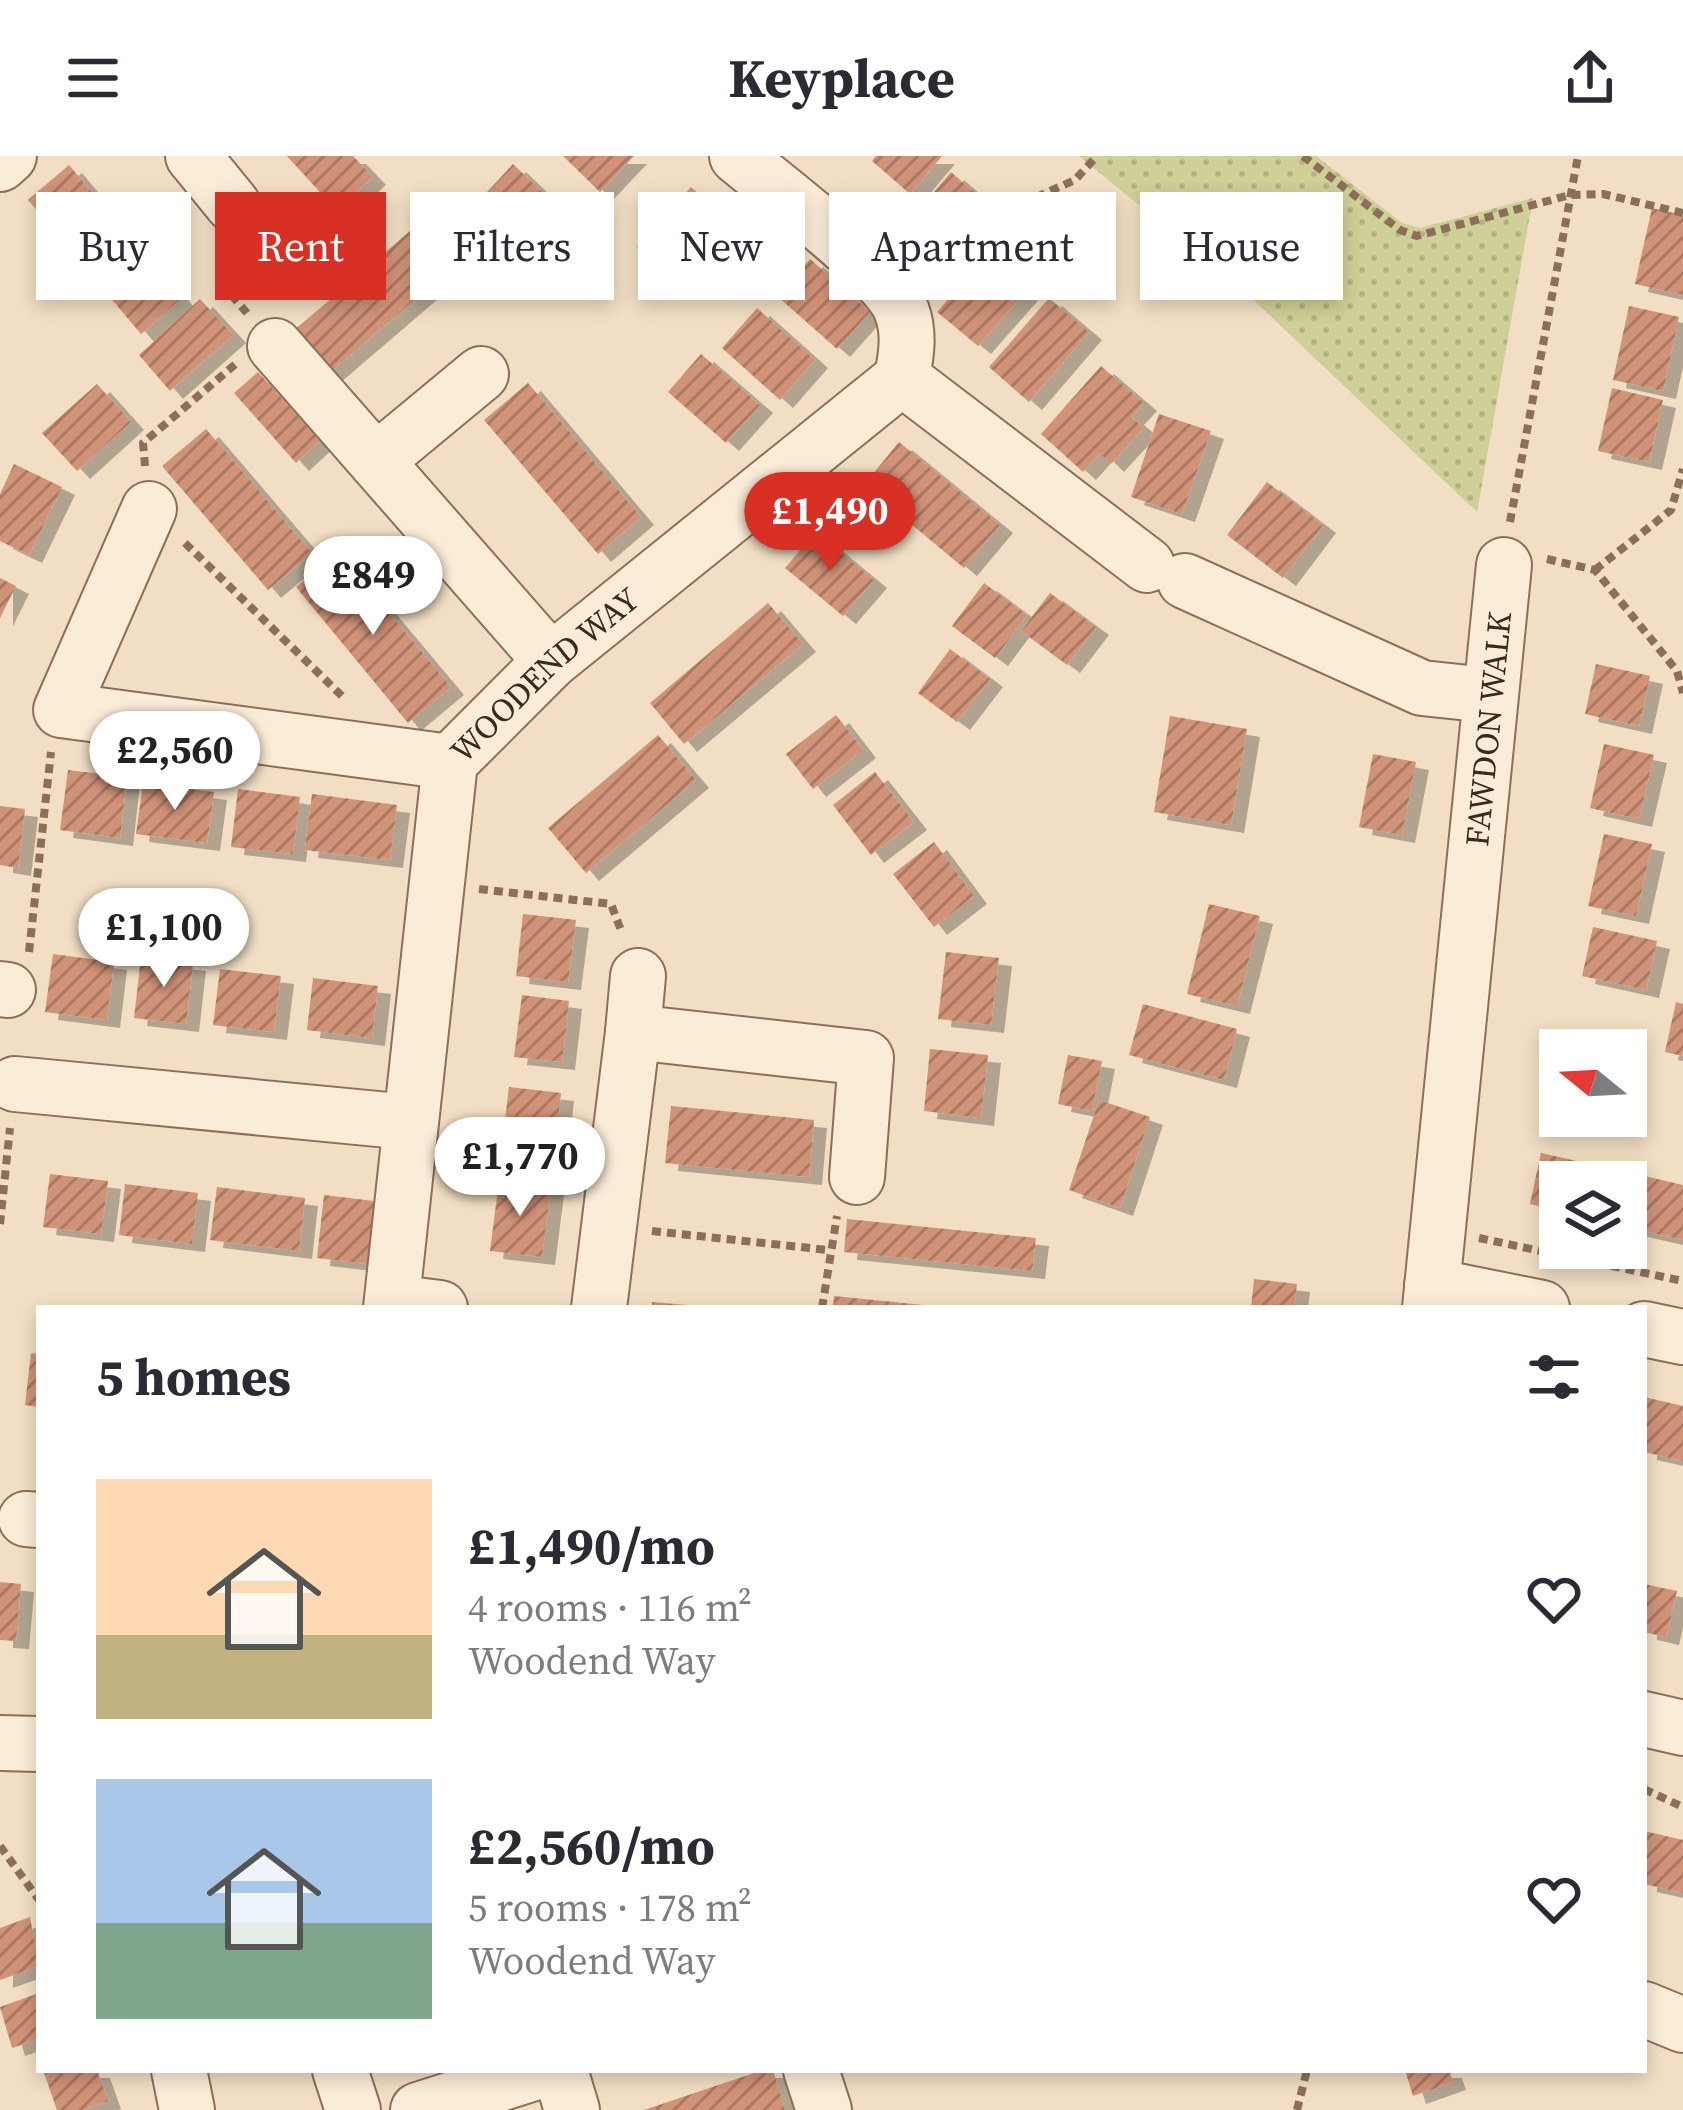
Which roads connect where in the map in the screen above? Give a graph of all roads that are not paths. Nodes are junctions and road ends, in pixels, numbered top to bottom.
1 (9, 156) edge
2 (193, 156) edge
3 (737, 156) edge
4 (0, 164) edge
5 (222, 192) edge
6 (271, 342) road end
7 (481, 374) dead end
8 (902, 379) junction
9 (376, 461) junction
10 (149, 509) road end
11 (1505, 557) road end
12 (551, 661) junction
13 (1488, 694) junction
14 (450, 762) junction
15 (638, 976) road end
16 (633, 1032) junction
17 (15, 1084) dead end
18 (409, 1122) junction
19 (857, 1177) road end
20 (1431, 1297) edge
21 (408, 1305) edge
22 (599, 1305) edge
23 (1512, 1305) edge
24 (1647, 1330) edge
25 (1683, 1337) edge
26 (1647, 1720) edge
27 (1683, 1728) edge
28 (0, 1743) edge
29 (36, 1744) edge
30 (1647, 2010) edge
31 (1683, 2025) edge
32 (179, 2073) edge
33 (341, 2073) edge
34 (535, 2073) edge
35 (561, 2073) edge
36 (812, 2073) edge
37 (187, 2110) edge
38 (353, 2110) edge
39 (418, 2110) edge
40 (572, 2110) edge
41 (824, 2110) edge

1 - 4 street
2 - 5 street
3 - 8 street
6 - 9 street
7 - 9 street
8 - 12 street, WOODEND WAY
8 - 13 street
9 - 12 street
10 - 14 street
11 - 13 street, FAWDON WALK
12 - 14 street, WOODEND WAY
13 - 20 street, FAWDON WALK
14 - 18 street, WOODEND WAY
15 - 16 street
16 - 19 street
16 - 22 street
17 - 18 street
18 - 21 street, WOODEND WAY
20 - 23 street
24 - 25 street
26 - 27 street
28 - 29 street
30 - 31 street
32 - 37 street
33 - 38 street
34 - 39 street
35 - 40 street
36 - 41 street

